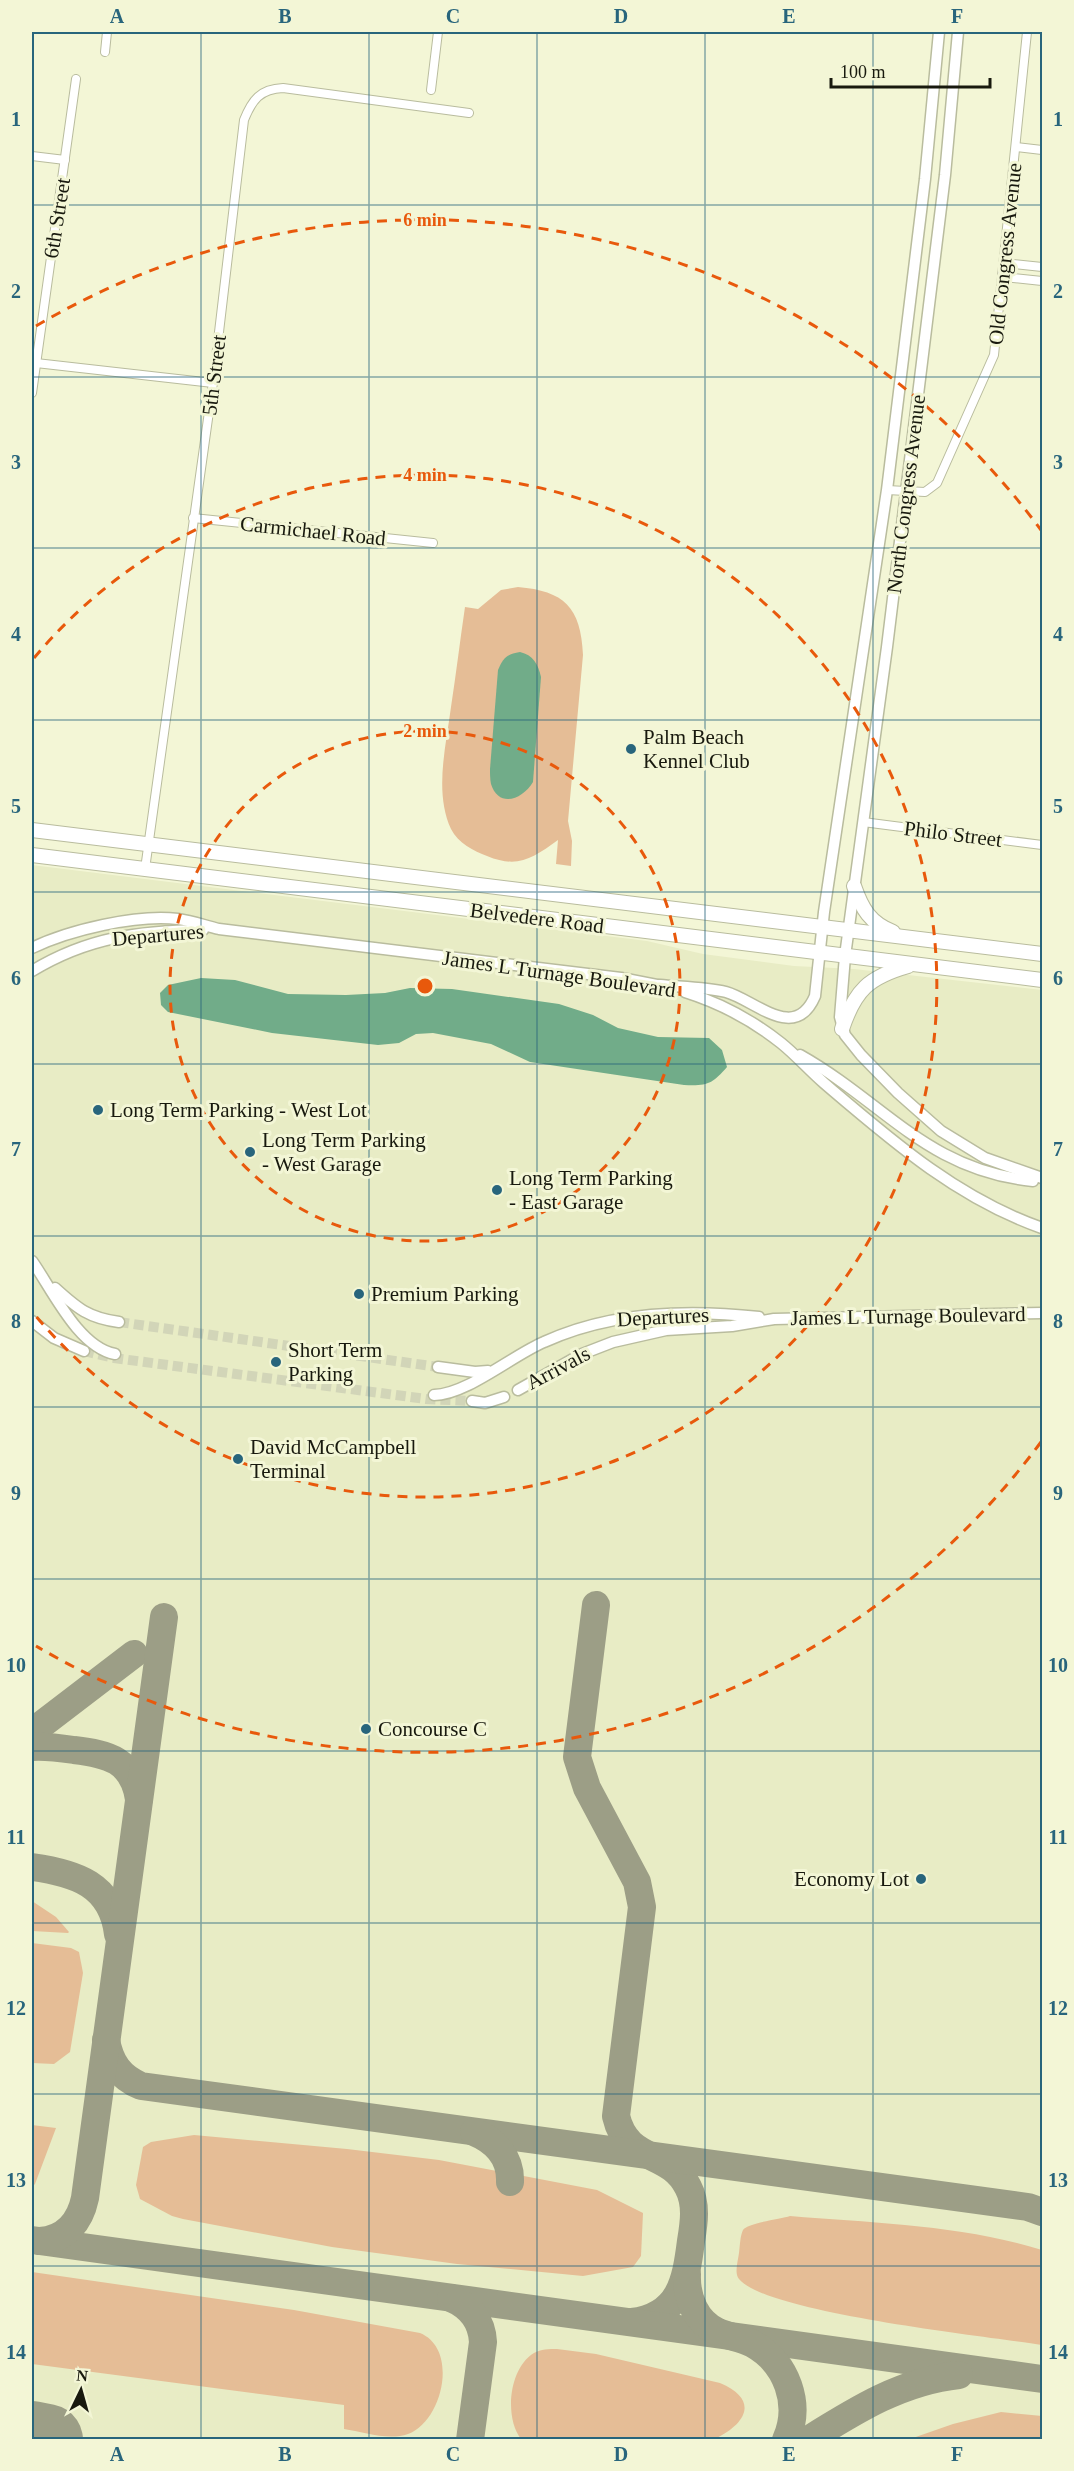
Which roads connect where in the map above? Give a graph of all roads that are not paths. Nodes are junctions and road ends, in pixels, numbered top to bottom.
1 (107, 32) edge
2 (437, 32) edge
3 (939, 32) edge
4 (958, 32) edge
5 (1027, 32) edge
6 (105, 52) dead end
7 (76, 79) dead end
8 (431, 90) dead end
9 (469, 113) dead end
10 (1016, 147) junction
11 (1042, 150) edge
12 (32, 156) edge
13 (65, 160) junction
14 (1004, 263) junction
15 (1042, 267) edge
16 (1003, 277) junction
17 (1042, 281) edge
18 (36, 363) junction
19 (213, 383) junction
20 (32, 393) edge
21 (886, 490) junction
22 (906, 492) junction
23 (194, 518) junction
24 (433, 543) dead end
25 (863, 822) junction
26 (32, 830) edge
27 (148, 844) junction
28 (1042, 845) edge
29 (32, 855) edge
30 (145, 869) junction
31 (854, 886) junction
32 (823, 928) junction
33 (219, 929) junction
34 (848, 931) junction
35 (912, 939) junction
36 (32, 948) edge
37 (820, 953) junction
38 (1042, 954) edge
39 (845, 956) junction
40 (915, 964) junction
41 (32, 971) edge
42 (1042, 980) edge
43 (660, 985) junction
44 (843, 1029) junction
45 (782, 1044) junction
46 (1042, 1180) edge
47 (1042, 1228) edge
48 (32, 1261) edge
49 (44, 1278) junction
50 (1042, 1313) edge
51 (774, 1319) junction
52 (32, 1321) edge
53 (119, 1322) tunnel mouth
54 (84, 1351) tunnel mouth
55 (115, 1354) dead end
56 (438, 1367) tunnel mouth
57 (491, 1371) junction
58 (518, 1390) dead end
59 (434, 1395) dead end
60 (504, 1397) dead end
61 (472, 1401) tunnel mouth

1 - 6 street
2 - 8 street
3 - 21 street, North Congress Avenue
4 - 22 street, North Congress Avenue
5 - 10 street, Old Congress Avenue
7 - 13 street, 6th Street
9 - 19 street, 5th Street
10 - 11 street
10 - 14 street, Old Congress Avenue
12 - 13 street
13 - 18 street, 6th Street
14 - 15 street
14 - 16 street, Old Congress Avenue
16 - 17 street
16 - 22 street, Old Congress Avenue
18 - 19 street
18 - 20 street, 6th Street
19 - 23 street, 5th Street
21 - 22 street, Old Congress Avenue
21 - 32 street, North Congress Avenue
22 - 25 street, North Congress Avenue
23 - 24 street, Carmichael Road
23 - 27 street, 5th Street
25 - 28 street, Philo Street
25 - 31 street, North Congress Avenue
26 - 27 main road, Belvedere Road
27 - 30 street, 5th Street
27 - 32 main road, Belvedere Road
29 - 30 main road, Belvedere Road
30 - 37 main road, Belvedere Road
31 - 34 street, North Congress Avenue
31 - 35 main road
32 - 34 main road, Belvedere Road
32 - 37 street, North Congress Avenue
33 - 36 street
33 - 41 street, Departures
33 - 43 street, James L Turnage Boulevard
34 - 35 main road, Belvedere Road
34 - 39 street, North Congress Avenue
35 - 38 main road, Belvedere Road
37 - 39 main road, Belvedere Road
37 - 43 street, North Congress Avenue
39 - 40 main road, Belvedere Road
39 - 44 street, North Congress Avenue
40 - 42 main road, Belvedere Road
40 - 44 main road
43 - 45 street, James L Turnage Boulevard
44 - 46 street
45 - 46 street
45 - 47 street, James L Turnage Boulevard
48 - 49 street
49 - 53 street
49 - 55 street
50 - 51 street, James L Turnage Boulevard
51 - 57 street, Departures
51 - 58 street, Arrivals
52 - 54 street
56 - 57 street
57 - 59 street, Departures
60 - 61 street, Arrivals

